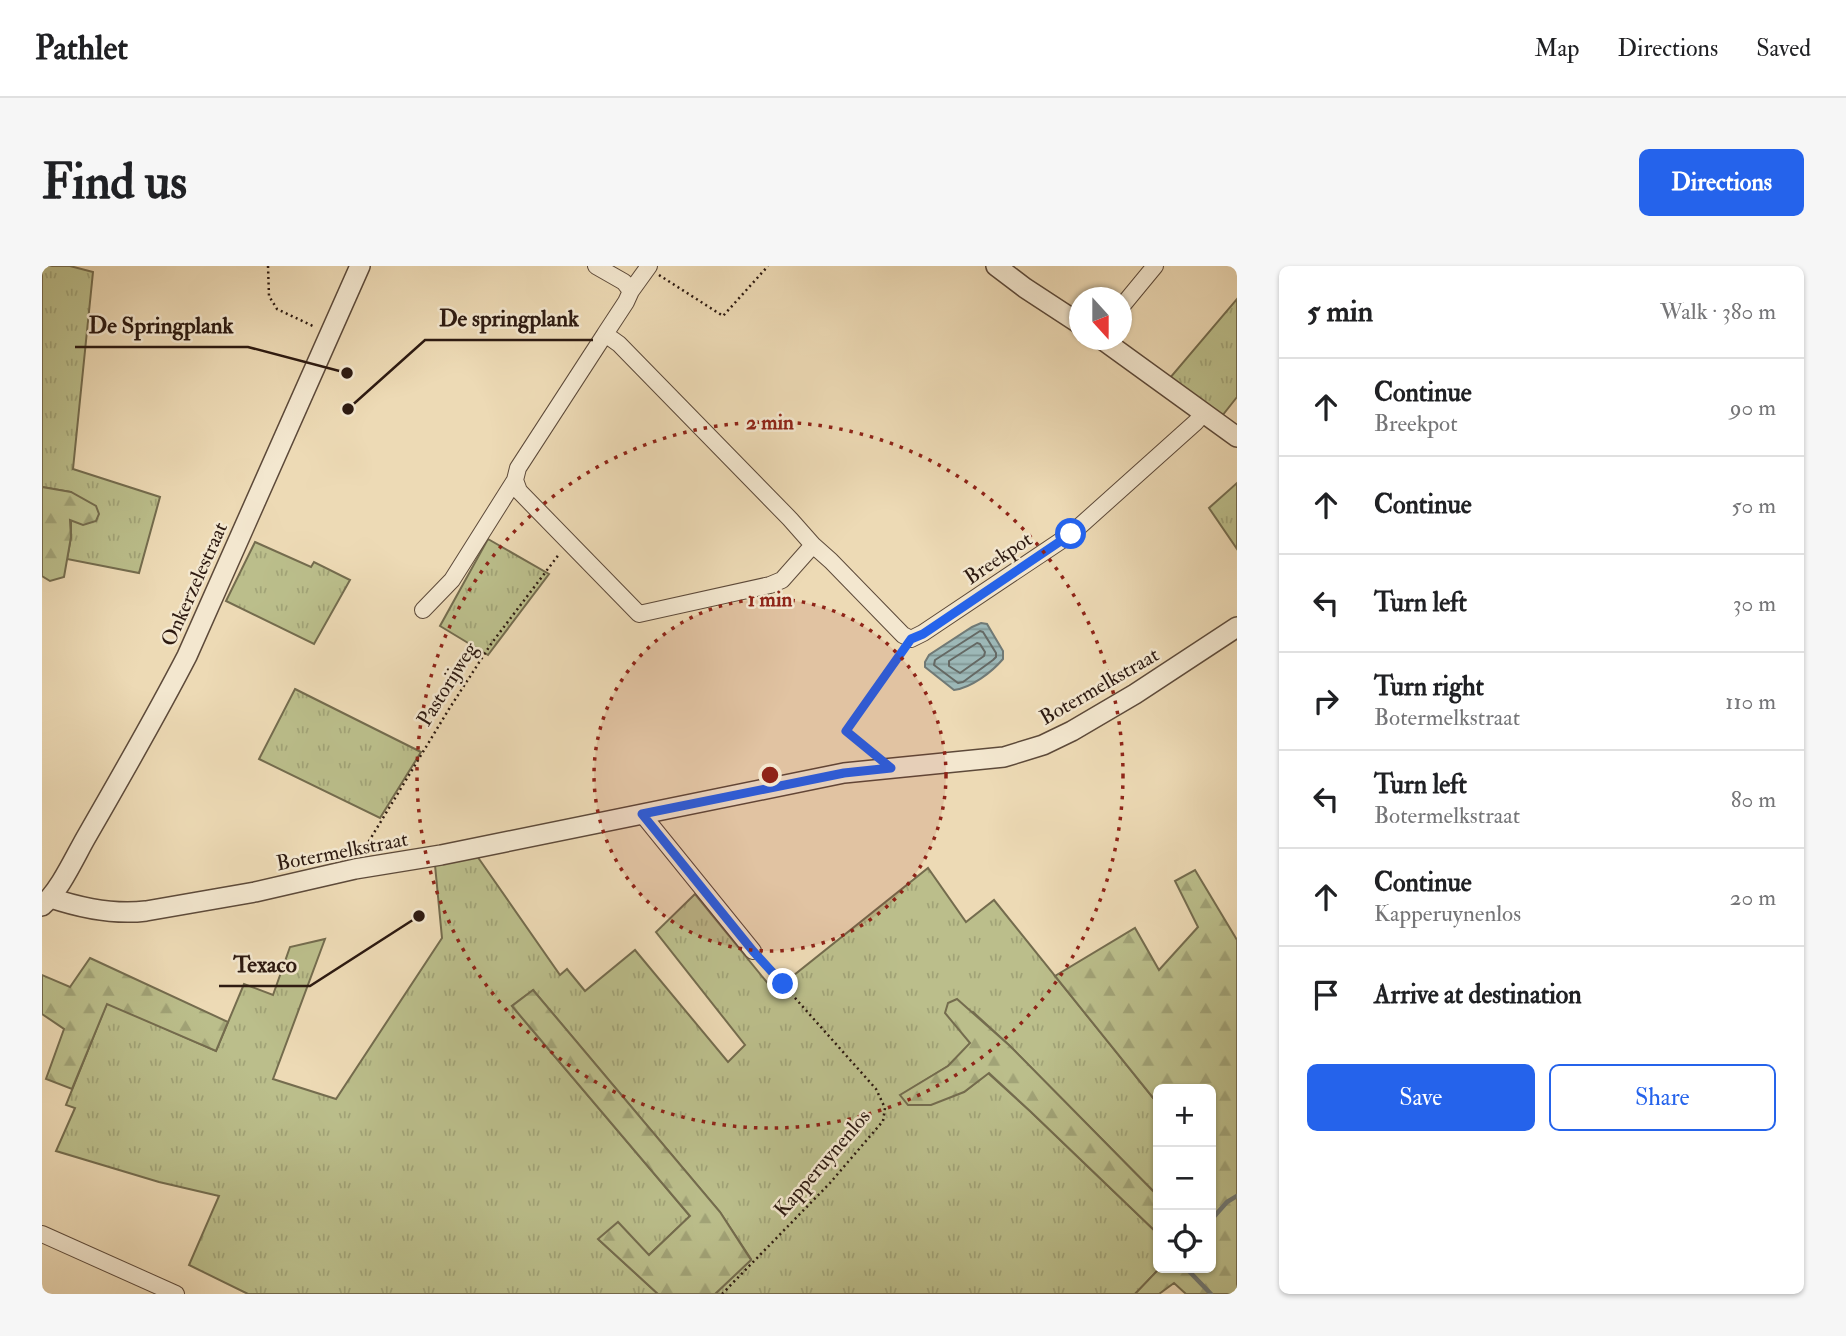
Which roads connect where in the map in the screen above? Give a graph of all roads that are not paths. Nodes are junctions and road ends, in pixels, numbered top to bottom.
1 (360, 266) edge
2 (596, 266) edge
3 (996, 266) edge
4 (1155, 266) edge
5 (648, 267) edge
6 (631, 291) junction
7 (1132, 294) edge
8 (1069, 317) edge
9 (605, 334) junction
10 (1117, 350) edge
11 (1204, 412) junction
12 (1237, 437) edge
13 (515, 480) junction
14 (813, 545) junction
15 (423, 610) dead end
16 (1237, 627) edge
17 (642, 814) junction
18 (46, 902) edge
19 (753, 951) road end
20 (42, 1234) edge
21 (176, 1294) edge

1 - 18 street, Onkerzelestraat
2 - 6 street
3 - 8 street
4 - 7 street
5 - 6 street
6 - 9 street
9 - 13 street
9 - 14 street
10 - 11 street
11 - 12 street
11 - 14 street, Breekpot
13 - 14 street
13 - 15 street
16 - 17 street, Botermelkstraat
17 - 18 street, Botermelkstraat
17 - 19 street
20 - 21 street

